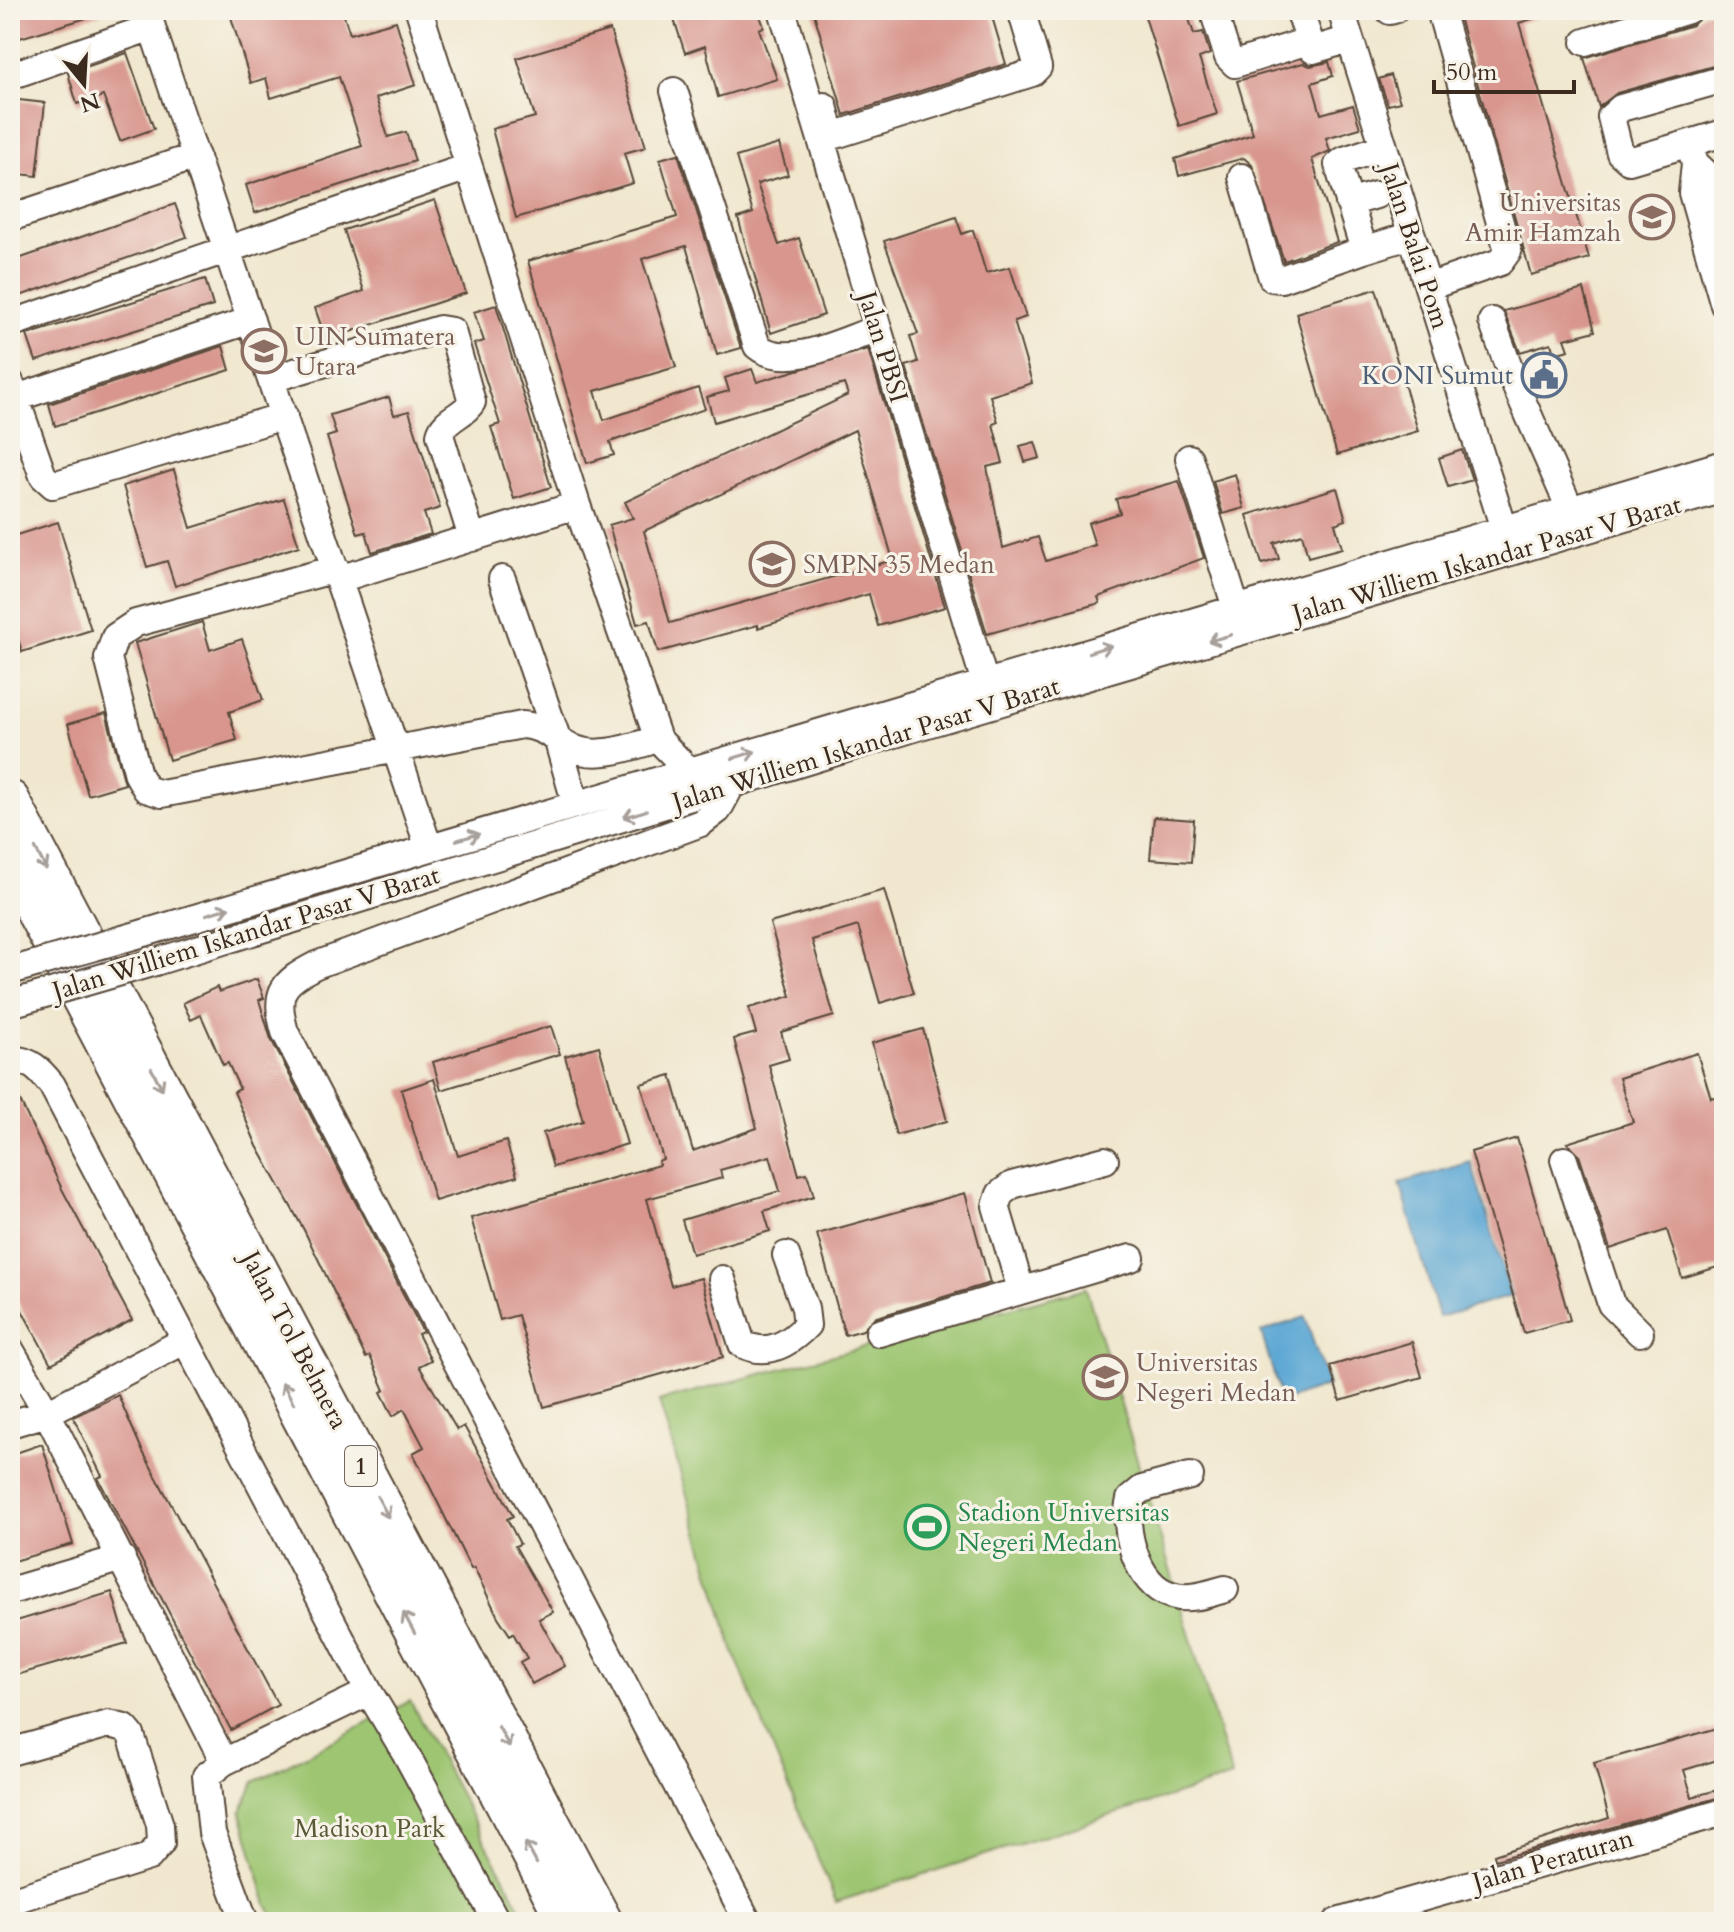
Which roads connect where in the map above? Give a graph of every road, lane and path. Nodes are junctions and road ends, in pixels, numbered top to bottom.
1 (419, 10) edge
2 (782, 10) edge
3 (796, 10) edge
4 (1021, 10) edge
5 (1213, 10) edge
6 (1299, 10) edge
7 (1341, 10) edge
8 (1440, 10) edge
9 (1688, 10) edge
10 (149, 19) edge
11 (1350, 39) junction
12 (1308, 41) junction
13 (1585, 42) dead end
14 (10, 76) edge
15 (1724, 79) edge
16 (674, 91) dead end
17 (1724, 133) edge
18 (1384, 147) junction
19 (1693, 154) junction
20 (196, 156) junction
21 (468, 167) junction
22 (1242, 177) dead end
23 (1376, 195) dead end
24 (1349, 203) junction
25 (10, 218) edge
26 (1724, 219) edge
27 (1714, 234) edge
28 (1412, 235) junction
29 (1364, 250) junction
30 (228, 251) junction
31 (1428, 287) junction
32 (1724, 305) edge
33 (251, 320) junction
34 (1492, 321) dead end
35 (10, 324) edge
36 (877, 329) junction
37 (271, 379) junction
38 (13, 390) edge
39 (284, 416) junction
40 (1189, 458) dead end
41 (1724, 464) edge
42 (1724, 489) edge
43 (577, 505) junction
44 (1570, 509) junction
45 (472, 538) junction
46 (1508, 540) junction
47 (337, 574) junction
48 (502, 579) dead end
49 (1236, 608) junction
50 (1273, 610) junction
51 (985, 683) junction
52 (557, 738) junction
53 (658, 739) junction
54 (397, 751) junction
55 (689, 771) junction
56 (732, 784) junction
57 (10, 800) edge
58 (576, 805) junction
59 (429, 848) junction
60 (10, 863) edge
61 (10, 971) edge
62 (10, 1004) edge
63 (10, 1059) edge
64 (1105, 1160) dead end
65 (1564, 1160) dead end
66 (786, 1255) dead end
67 (1131, 1258) dead end
68 (722, 1279) dead end
69 (1021, 1290) junction
70 (879, 1333) dead end
71 (1640, 1333) dead end
72 (184, 1341) junction
73 (10, 1349) edge
74 (47, 1413) junction
75 (10, 1424) edge
76 (1190, 1476) dead end
77 (122, 1558) junction
78 (1225, 1589) dead end
79 (10, 1591) edge
80 (369, 1692) junction
81 (10, 1752) edge
82 (224, 1762) junction
83 (1724, 1812) edge
84 (10, 1901) edge
85 (245, 1922) edge
86 (497, 1922) edge
87 (567, 1922) edge
88 (603, 1922) edge
89 (748, 1922) edge
90 (1337, 1922) edge

1 - 21 street
2 - 36 street, Jalan PBSI
3 - 4 street
5 - 12 street
6 - 12 street
7 - 11 street, Jalan Balai Pom
8 - 31 street
9 - 13 street
10 - 14 street
10 - 20 street
11 - 12 street
11 - 18 street, Jalan Balai Pom
15 - 19 street
16 - 36 street
17 - 19 street
18 - 24 street
18 - 28 street, Jalan Balai Pom
19 - 26 street
19 - 27 street
20 - 25 street
20 - 30 street
21 - 30 street
21 - 43 street
22 - 29 street
23 - 24 street
24 - 29 street
27 - 32 street
28 - 29 street
28 - 31 street, Jalan Balai Pom
30 - 33 street
30 - 35 street
31 - 46 street, Jalan Balai Pom
33 - 37 street
33 - 38 street
34 - 44 street
36 - 51 street, Jalan PBSI
37 - 39 street
37 - 45 street
38 - 39 street
39 - 47 street
40 - 49 street
41 - 44 street, Jalan Williem Iskandar Pasar V Barat
42 - 46 street, Jalan Williem Iskandar Pasar V Barat
43 - 45 street
43 - 53 street
44 - 46 street, Jalan Williem Iskandar Pasar V Barat
45 - 47 street
46 - 50 street, Jalan Williem Iskandar Pasar V Barat
47 - 54 street
47 - 54 street
48 - 52 street
49 - 50 street, Jalan Williem Iskandar Pasar V Barat
51 -> 49 street, Jalan Williem Iskandar Pasar V Barat
50 -> 56 street, Jalan Williem Iskandar Pasar V Barat
55 -> 51 street, Jalan Williem Iskandar Pasar V Barat
52 - 53 street
52 - 54 street
52 - 58 street
53 - 55 street
54 - 59 street
55 - 58 street, Jalan Williem Iskandar Pasar V Barat
56 -> 62 street, Jalan Williem Iskandar Pasar V Barat, bridge
56 - 89 street
57 -> 88 highway, Jalan Tol Belmera / 1
59 -> 58 street, Jalan Williem Iskandar Pasar V Barat
61 -> 59 street, Jalan Williem Iskandar Pasar V Barat, bridge
87 -> 60 highway, Jalan Tol Belmera / 1
63 - 72 street
64 - 69 street
65 - 71 street
66 - 68 street
67 - 69 street
69 - 70 street
72 - 74 street
72 - 80 street
73 - 74 street
74 - 75 street
74 - 77 street
76 - 78 street
77 - 79 street
77 - 82 street
80 - 82 street
80 - 86 street
81 - 84 street
82 - 85 street
83 - 90 street, Jalan Peraturan

